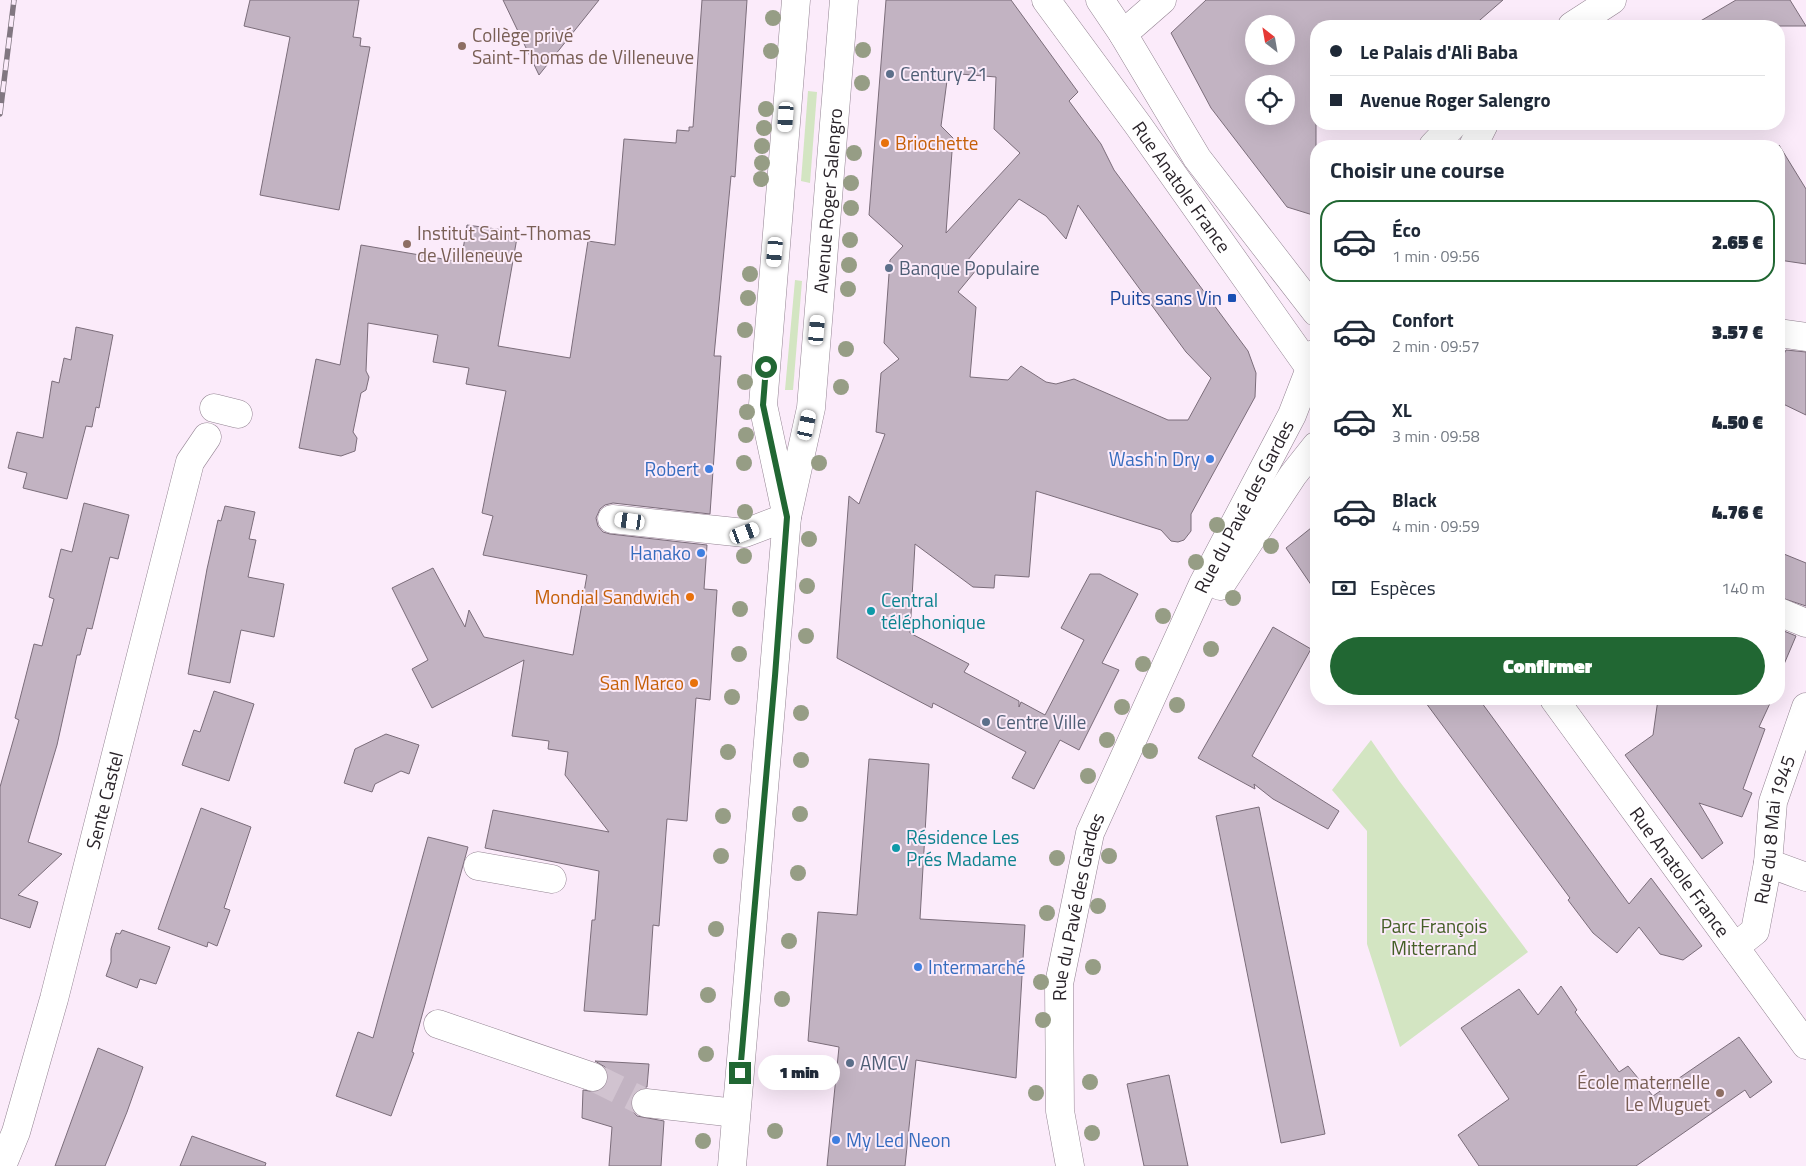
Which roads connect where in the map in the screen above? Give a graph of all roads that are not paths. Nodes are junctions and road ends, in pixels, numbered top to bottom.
1 (796, 0) edge
2 (844, 0) edge
3 (1046, 0) edge
4 (1100, 0) edge
5 (1162, 0) edge
6 (1612, 0) edge
7 (1581, 20) edge
8 (1123, 34) junction
9 (1448, 130) edge
10 (1439, 140) edge
11 (1310, 304) edge
12 (1785, 334) edge
13 (1806, 337) edge
14 (1310, 359) edge
15 (1310, 377) edge
16 (207, 437) dead end
17 (1310, 454) edge
18 (787, 517) junction
19 (612, 519) dead end
20 (1785, 614) edge
21 (1806, 623) edge
22 (1168, 661) junction
23 (1558, 705) edge
24 (1806, 707) edge
25 (1768, 863) junction
26 (478, 866) dead end
27 (1806, 877) edge
28 (552, 879) dead end
29 (1734, 947) junction
30 (438, 1024) dead end
31 (1806, 1046) edge
32 (593, 1077) tunnel mouth
33 (646, 1103) tunnel mouth
34 (736, 1113) junction
35 (2, 1166) edge
36 (732, 1166) edge
37 (1070, 1166) edge

1 - 18 main road, Avenue Roger Salengro
2 - 18 main road, Avenue Roger Salengro
3 - 14 main road, Rue Anatole France
4 - 8 main road, Rue Anatole France
5 - 8 main road
6 - 7 main road
8 - 11 main road, Rue Anatole France
9 - 10 main road
12 - 13 main road
15 - 22 main road, Rue du Pavé des Gardes
16 - 35 main road, Sente Castel
17 - 22 main road, Rue du Pavé des Gardes
18 - 19 main road
18 - 34 main road, Avenue Roger Salengro
20 - 21 main road
22 - 37 main road, Rue du Pavé des Gardes
23 - 29 main road, Rue Anatole France
24 - 25 main road, Rue du 8 Mai 1945
25 - 27 main road
25 - 29 main road, Rue du 8 Mai 1945
26 - 28 main road
29 - 31 main road, Rue Anatole France
30 - 32 main road
33 - 34 main road
34 - 36 main road, Avenue Roger Salengro

